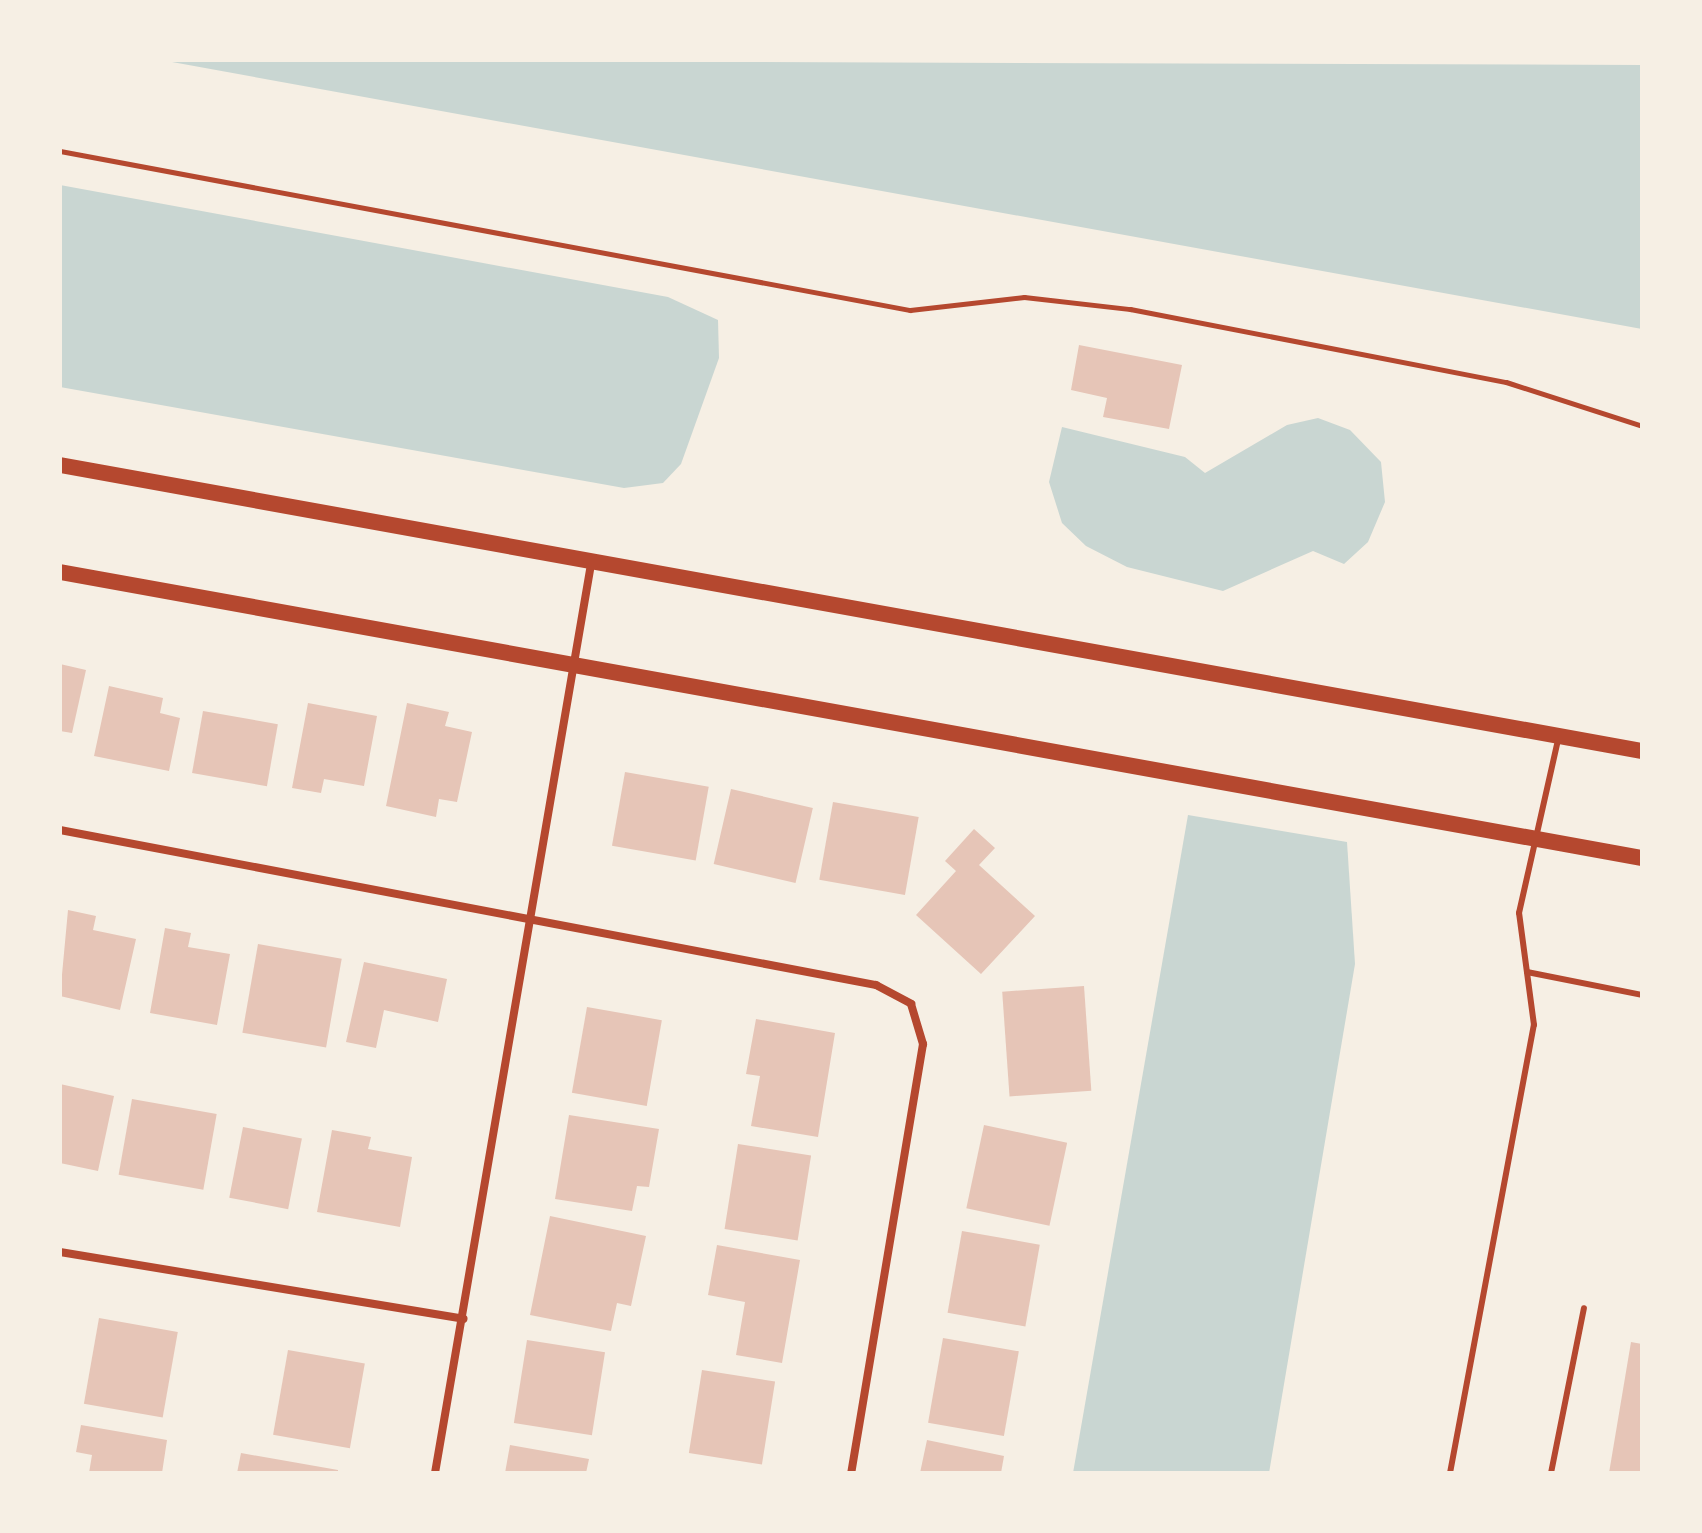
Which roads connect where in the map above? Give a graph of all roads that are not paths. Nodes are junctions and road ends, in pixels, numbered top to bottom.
1 (60, 465) edge
2 (591, 564) junction
3 (60, 572) edge
4 (574, 665) junction
5 (1559, 736) junction
6 (1642, 751) edge
7 (60, 830) edge
8 (1538, 839) junction
9 (1642, 858) edge
10 (529, 918) junction
11 (1527, 972) junction
12 (1642, 995) edge
13 (60, 1252) edge
14 (1584, 1308) dead end
15 (463, 1319) junction
16 (435, 1473) edge
17 (851, 1473) edge
18 (1450, 1473) edge
19 (1551, 1473) edge

1 - 2 main road
2 - 4 street
2 - 5 main road
3 - 4 main road
4 - 8 main road
4 - 10 street
5 - 6 main road
5 - 8 lane
7 - 10 street
8 - 9 main road
8 - 11 lane
10 - 15 street
10 - 17 street
11 - 12 lane
11 - 18 lane
13 - 15 street
14 - 19 lane
15 - 16 street

